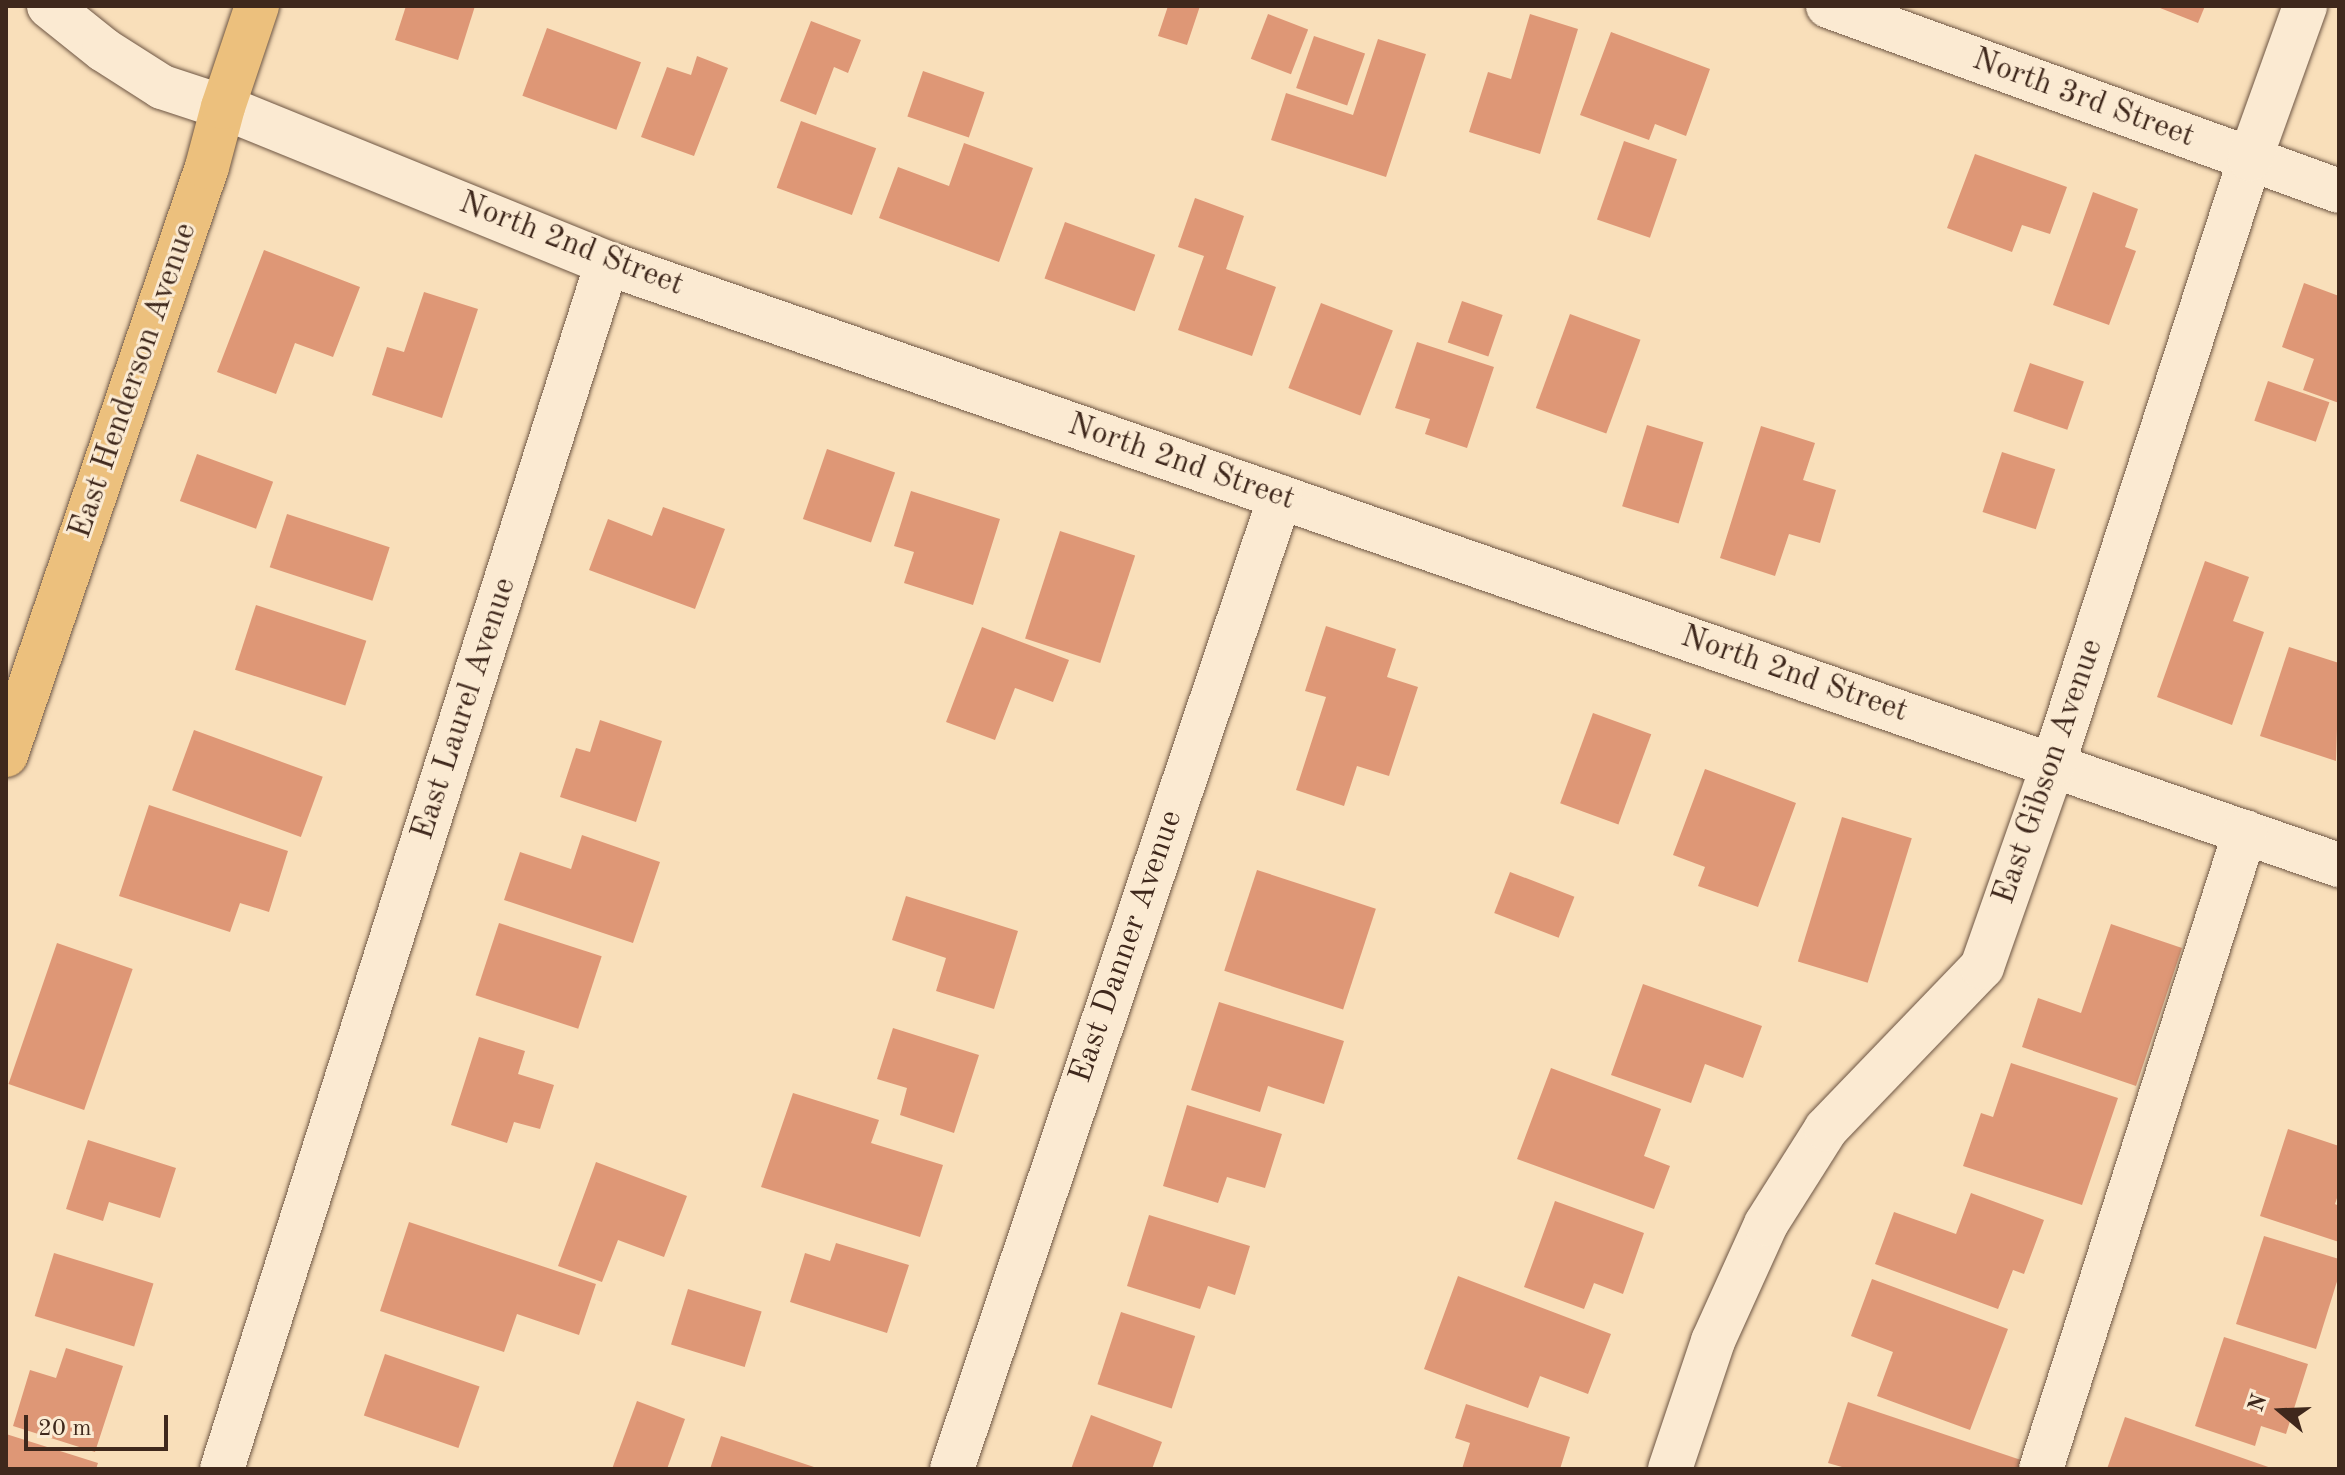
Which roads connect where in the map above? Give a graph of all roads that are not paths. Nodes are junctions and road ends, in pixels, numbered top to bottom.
1 (49, 6) edge
2 (257, 6) edge
3 (1828, 6) edge
4 (2305, 6) edge
5 (223, 107) junction
6 (2250, 159) junction
7 (2339, 191) edge
8 (607, 263) junction
9 (1280, 497) junction
10 (6, 755) edge
11 (2053, 765) junction
12 (2245, 832) junction
13 (2339, 865) edge
14 (222, 1469) edge
15 (952, 1469) edge
16 (1670, 1469) edge
17 (2041, 1469) edge

1 - 5 street, North 2nd Street
2 - 5 main road, East Henderson Avenue
3 - 6 street, North 3rd Street
4 - 6 street, East Gibson Avenue
5 - 8 street, North 2nd Street
5 - 10 main road, East Henderson Avenue
6 - 7 street, North 3rd Street
6 - 11 street, East Gibson Avenue
8 - 9 street, North 2nd Street
8 - 14 street, East Laurel Avenue
9 - 11 street, North 2nd Street
9 - 15 street, East Danner Avenue
11 - 12 street, North 2nd Street
11 - 16 street, East Gibson Avenue
12 - 13 street, North 2nd Street
12 - 17 street

